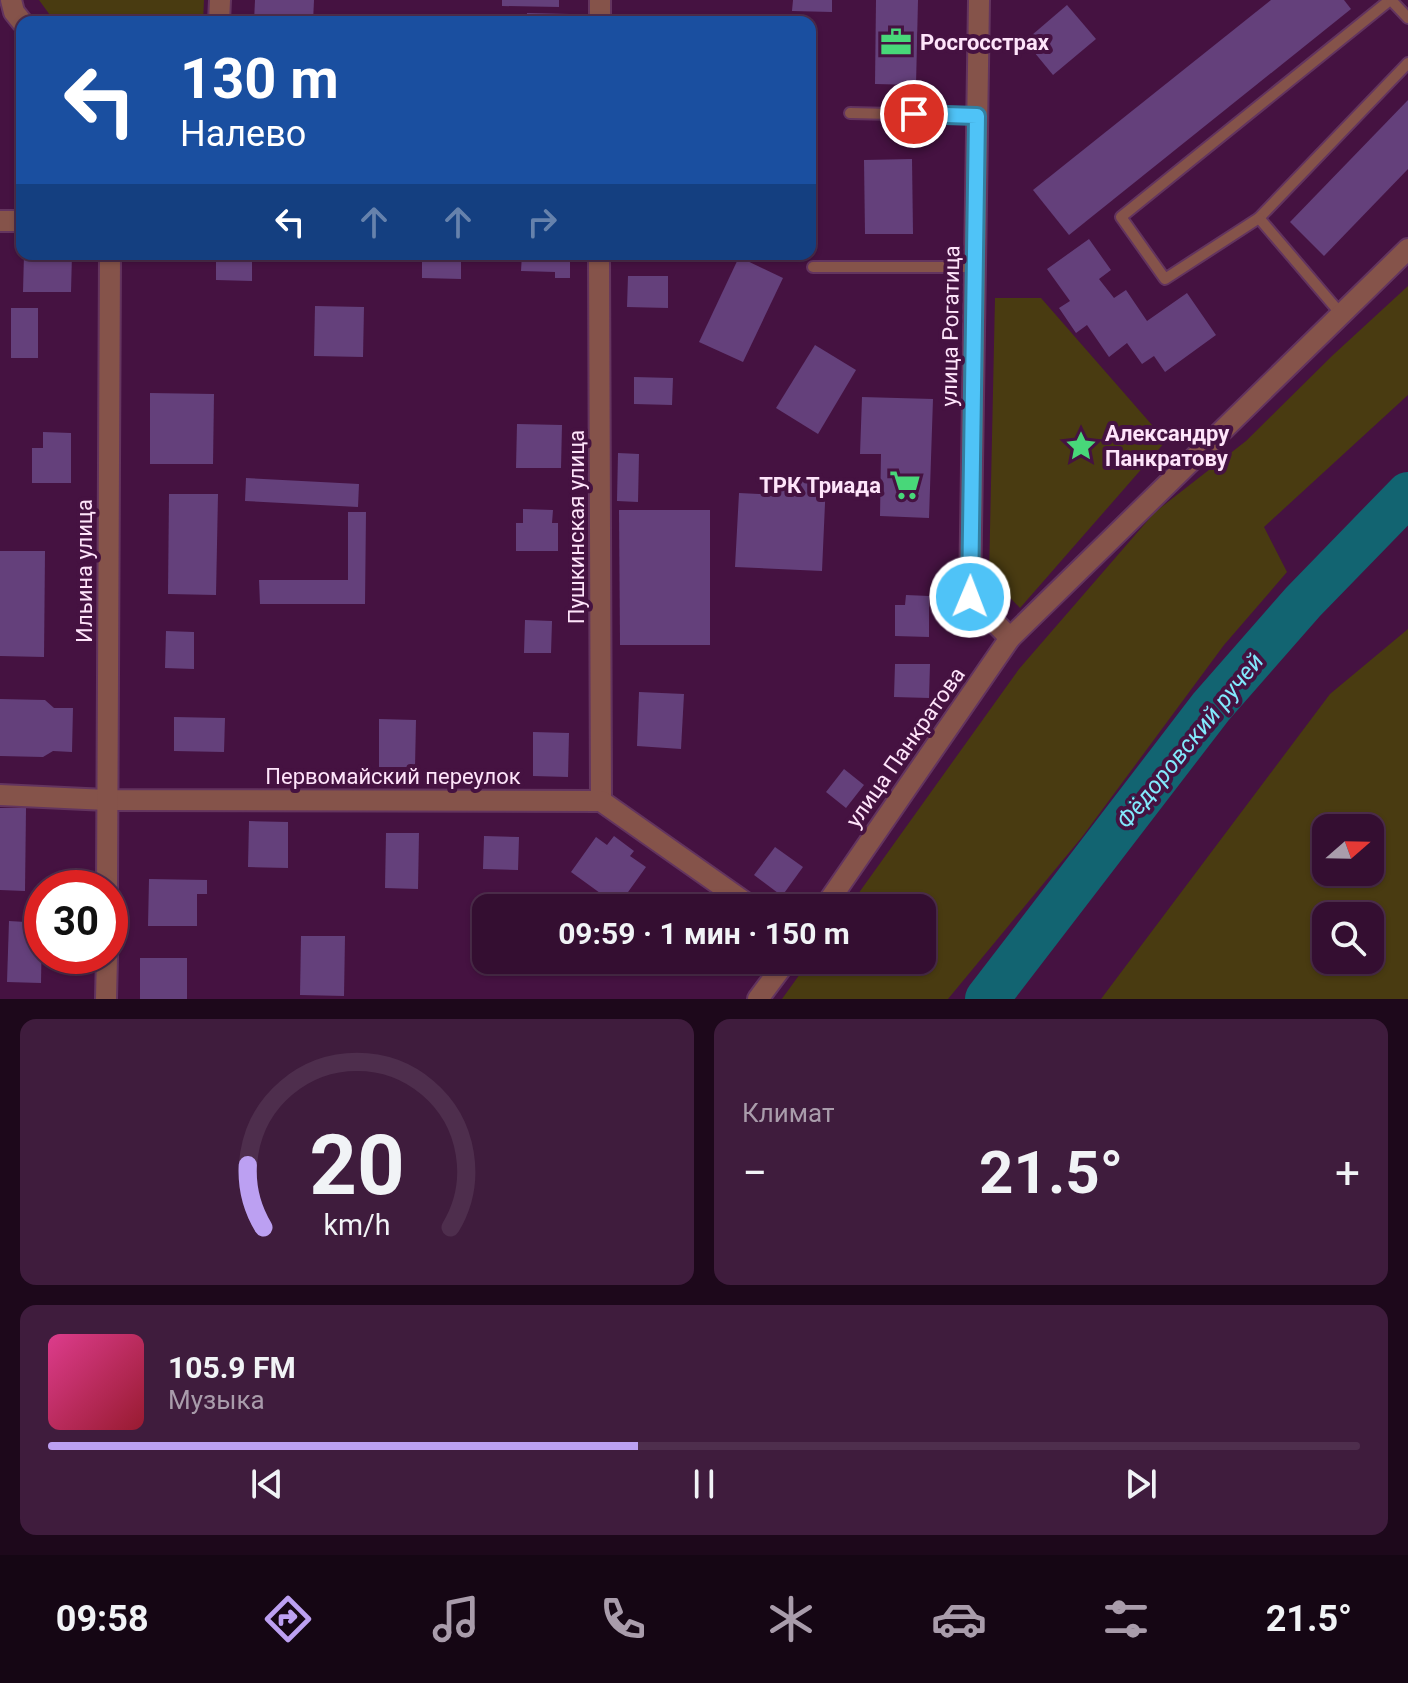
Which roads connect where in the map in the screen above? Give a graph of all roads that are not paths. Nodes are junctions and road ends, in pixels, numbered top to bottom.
1 (979, 0) edge
2 (1391, 0) edge
3 (1408, 18) edge
4 (1408, 63) edge
5 (850, 113) dead end
6 (977, 116) junction
7 (1259, 218) junction
8 (1408, 249) edge
9 (110, 260) edge
10 (599, 260) edge
11 (813, 267) dead end
12 (975, 267) junction
13 (1341, 314) junction
14 (1010, 638) junction
15 (0, 795) edge
16 (107, 800) junction
17 (601, 801) junction
18 (107, 870) edge
19 (733, 894) edge
20 (834, 894) edge
21 (107, 974) edge
22 (777, 974) edge
23 (106, 999) edge
24 (758, 999) edge

1 - 6 street, улица Рогатица
2 - 3 lane
2 - 7 lane
4 - 7 lane
5 - 6 lane
6 - 12 street, улица Рогатица
7 - 13 lane
8 - 13 street, улица Панкратова
9 - 16 street, Ильина улица
10 - 17 street, Пушкинская улица
11 - 12 lane
12 - 14 street, улица Рогатица
13 - 14 street, улица Панкратова
14 - 20 street, улица Панкратова
15 - 16 street, Первомайский переулок
16 - 17 street, Первомайский переулок
16 - 18 street, Ильина улица
17 - 19 street
21 - 23 street
22 - 24 street

